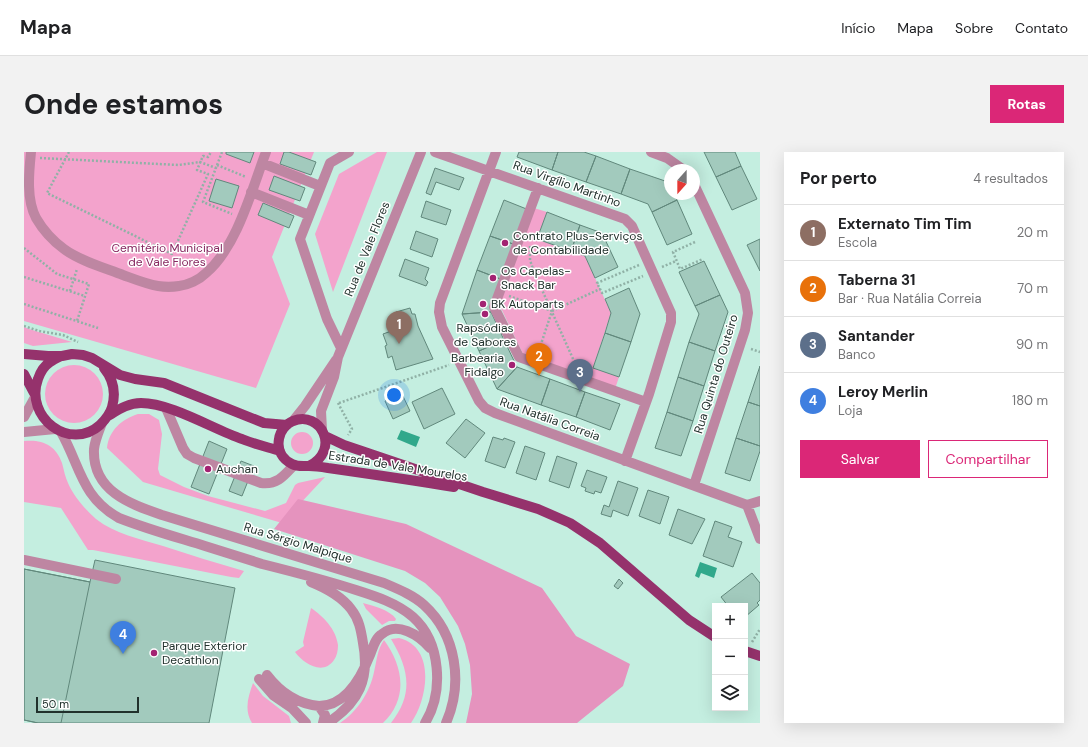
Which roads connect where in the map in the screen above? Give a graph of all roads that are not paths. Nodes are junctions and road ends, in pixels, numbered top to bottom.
1 (266, 152) edge
2 (349, 152) edge
3 (421, 152) edge
4 (435, 152) edge
5 (496, 152) edge
6 (651, 152) edge
7 (31, 155) edge
8 (262, 163) junction
9 (676, 164) edge
10 (490, 170) junction
11 (320, 186) junction
12 (538, 188) junction
13 (251, 192) junction
14 (700, 197) edge
15 (309, 215) junction
16 (340, 352) junction
17 (24, 354) edge
18 (62, 356) junction
19 (101, 364) junction
20 (24, 374) edge
21 (34, 396) junction
22 (646, 402) junction
23 (166, 408) junction
24 (24, 417) edge
25 (105, 419) junction
26 (290, 423) junction
27 (58, 430) junction
28 (24, 432) edge
29 (324, 433) junction
30 (280, 451) junction
31 (625, 460) junction
32 (294, 465) junction
33 (309, 466) junction
34 (694, 485) junction
35 (483, 492) junction
36 (760, 500) edge
37 (747, 505) junction
38 (760, 539) edge
39 (24, 560) edge
40 (260, 563) junction
41 (116, 579) dead end
42 (712, 635) edge
43 (434, 652) junction
44 (748, 652) edge
45 (760, 656) edge
46 (366, 668) junction
47 (319, 706) junction
48 (301, 721) edge
49 (447, 721) edge
50 (323, 723) edge
51 (328, 723) edge
52 (425, 723) edge

1 - 8 street
2 - 11 street
3 - 16 street, Rua de Vale Flores
4 - 10 street, Rua Virgílio Martinho
5 - 10 street
6 - 9 street
7 - 13 street
8 - 11 street
8 - 13 street
10 - 12 street, Rua Virgílio Martinho
10 - 31 street, Rua Natália Correia
11 - 15 street
12 - 22 street, Rua Virgílio Martinho
12 - 22 street
13 - 15 street
14 - 34 street, Rua Quinta do Outeiro
15 - 16 street
16 - 26 street, Rua de Vale Flores
16 - 29 street, Rua de Vale Flores
17 - 18 main road, Estrada de Vale Mourelos
18 - 19 main road, Estrada de Vale Mourelos
18 - 21 main road, Estrada de Vale Mourelos
19 - 25 main road
19 - 26 main road, Estrada de Vale Mourelos
20 - 21 main road
21 - 24 street
21 - 27 main road
22 - 31 street, Rua Virgílio Martinho
23 - 25 main road
23 - 30 main road
23 - 32 street
25 - 27 main road
25 - 49 street, Rua Sérgio Malpique
26 - 29 main road, Estrada de Vale Mourelos
26 - 30 main road
27 - 28 street
27 - 40 street
29 - 33 main road, Estrada de Vale Mourelos
29 - 35 main road, Estrada de Vale Mourelos
30 - 32 main road
31 - 34 street, Rua Natália Correia
32 - 33 main road, Estrada de Vale Mourelos
33 - 35 main road, Estrada de Vale Mourelos
34 - 37 street, Rua Natália Correia
35 - 42 main road, Estrada de Vale Mourelos
36 - 37 street
37 - 38 street
39 - 41 street
40 - 43 street
40 - 46 street
43 - 46 street
43 - 52 street
44 - 45 main road
46 - 47 street
46 - 51 street
47 - 48 street
47 - 50 street

